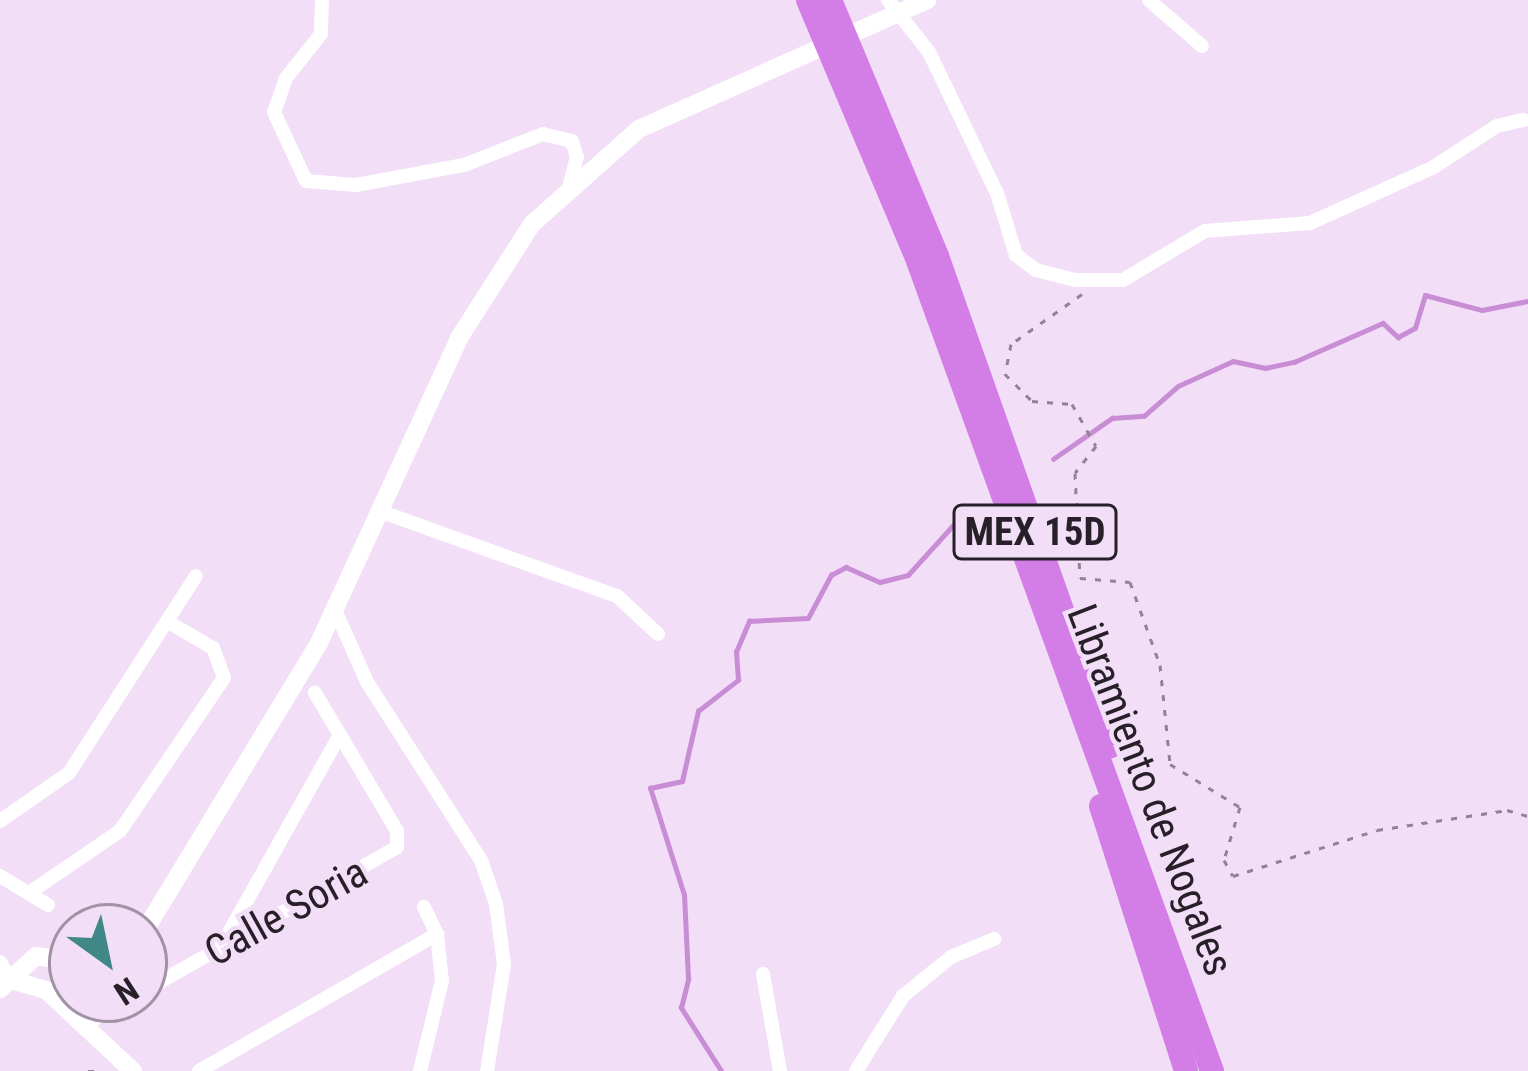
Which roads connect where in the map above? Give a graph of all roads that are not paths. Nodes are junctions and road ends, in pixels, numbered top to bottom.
1 (322, 0) edge
2 (808, 0) edge
3 (830, 0) edge
4 (927, 0) edge
5 (1149, 0) edge
6 (892, 7) edge
7 (1202, 46) dead end
8 (1523, 120) dead end
9 (570, 184) junction
10 (382, 512) junction
11 (196, 576) dead end
12 (1040, 609) junction
13 (335, 610) junction
14 (168, 622) junction
15 (658, 634) dead end
16 (316, 693) dead end
17 (340, 735) junction
18 (0, 821) edge
19 (0, 875) edge
20 (29, 893) junction
21 (161, 903) edge
22 (48, 905) dead end
23 (424, 907) dead end
24 (437, 934) junction
25 (994, 939) dead end
26 (220, 948) junction
27 (48, 958) edge
28 (0, 962) edge
29 (763, 974) dead end
30 (168, 977) edge
31 (6, 985) edge
32 (88, 1023) edge
33 (84, 1025) junction
34 (133, 1071) edge
35 (199, 1071) edge
36 (420, 1071) edge
37 (487, 1071) edge
38 (780, 1071) edge
39 (856, 1071) edge
40 (1186, 1071) edge
41 (1199, 1071) edge
42 (1212, 1071) edge
43 (1222, 1071) edge

1 - 9 street
2 - 12 highway, Libramiento de Nogales / MEX 15D
3 - 43 highway, Libramiento de Nogales / MEX 15D
4 - 6 street
5 - 7 street
6 - 8 street
6 - 9 street
9 - 10 street
10 - 13 street
10 - 15 street
11 - 14 street
12 - 40 highway, MEX 15D
12 - 41 highway, MEX 15D
12 - 42 highway, Libramiento de Nogales / MEX 15D
13 - 21 street
13 - 37 street
14 - 18 street
14 - 20 street
16 - 17 street, Calle Soria
17 - 26 street
17 - 26 street, Calle Soria
19 - 20 street
20 - 22 street
23 - 24 street
24 - 35 street
24 - 36 street
25 - 39 street
26 - 30 street, Calle Soria
27 - 31 street
28 - 31 street
29 - 38 street
31 - 33 street
32 - 33 street
33 - 34 street

